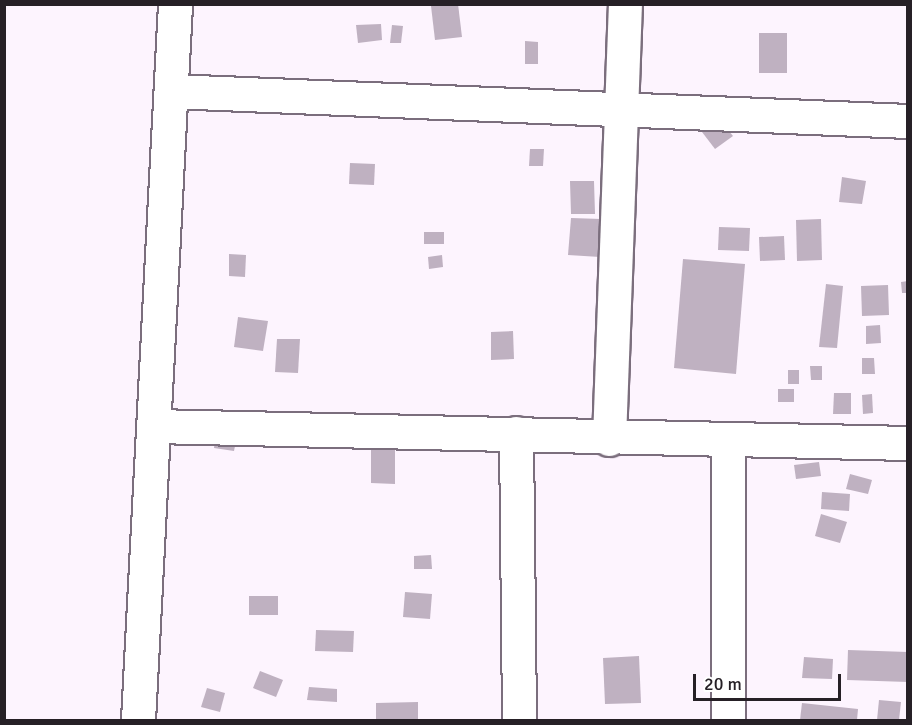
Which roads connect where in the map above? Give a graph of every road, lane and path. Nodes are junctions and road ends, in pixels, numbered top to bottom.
1 (175, 4) edge
2 (625, 4) edge
3 (171, 91) junction
4 (621, 112) junction
5 (908, 121) edge
6 (153, 426) junction
7 (516, 433) junction
8 (609, 439) junction
9 (728, 441) junction
10 (908, 443) edge
11 (138, 720) edge
12 (519, 720) edge
13 (728, 720) edge

1 - 3 street
2 - 4 street
3 - 4 street
3 - 6 street
4 - 5 street
4 - 8 street
6 - 7 street
6 - 11 street
7 - 8 street
7 - 12 street
8 - 9 street
9 - 10 street
9 - 13 street

